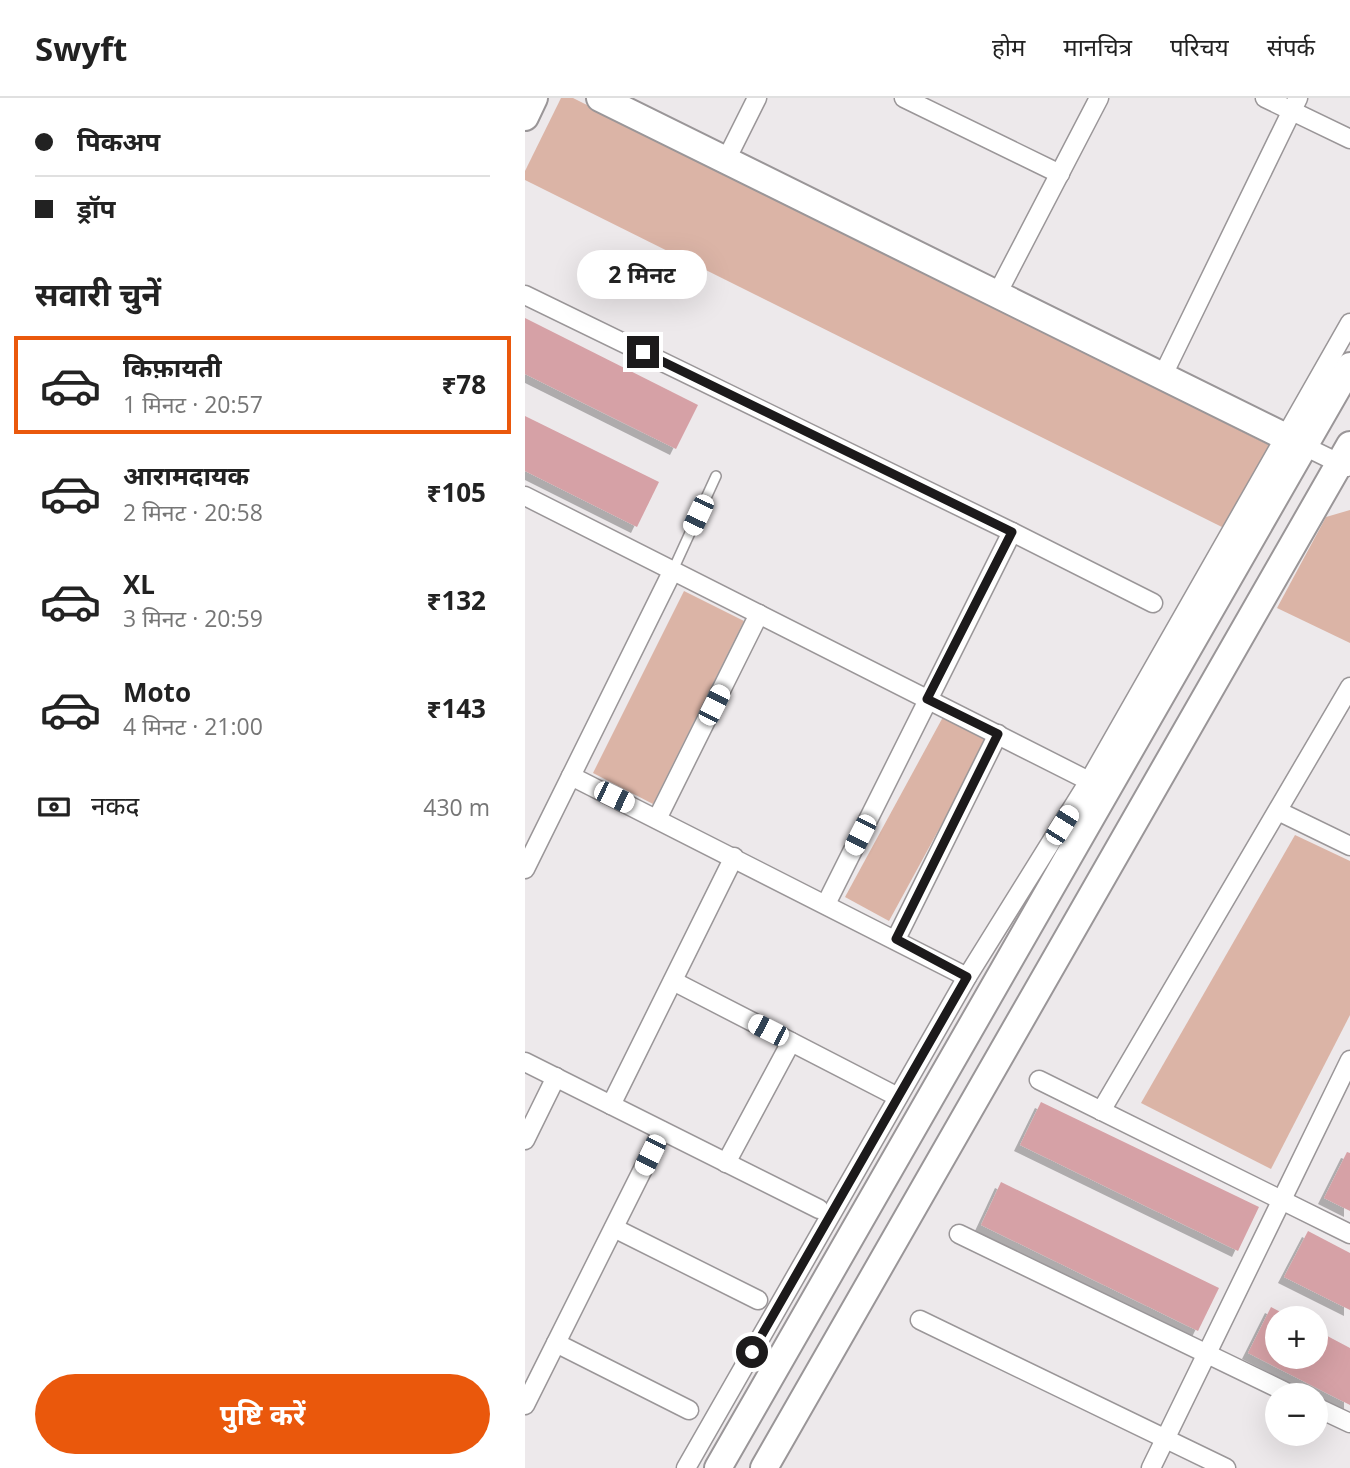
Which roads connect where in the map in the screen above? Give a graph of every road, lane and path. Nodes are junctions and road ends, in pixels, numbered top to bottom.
1 (534, 98) edge
2 (600, 98) edge
3 (757, 98) edge
4 (904, 98) edge
5 (1099, 98) edge
6 (1265, 98) edge
7 (1295, 104) edge
8 (525, 117) edge
9 (1350, 139) edge
10 (726, 160) junction
11 (1060, 174) junction
12 (996, 294) junction
13 (525, 295) edge
14 (1350, 323) edge
15 (1350, 366) edge
16 (1163, 377) junction
17 (1295, 442) junction
18 (1346, 459) edge
19 (716, 476) dead end
20 (525, 496) edge
21 (1012, 532) junction
22 (673, 570) junction
23 (1153, 603) dead end
24 (759, 614) junction
25 (1350, 687) edge
26 (927, 699) junction
27 (998, 734) junction
28 (571, 776) junction
29 (1089, 781) junction
30 (1278, 811) junction
31 (657, 818) junction
32 (1350, 845) edge
33 (734, 858) junction
34 (527, 859) edge
35 (825, 904) junction
36 (896, 939) junction
37 (967, 977) junction
38 (673, 981) junction
39 (791, 1042) junction
40 (1350, 1060) edge
41 (525, 1062) edge
42 (556, 1077) junction
43 (1039, 1080) dead end
44 (898, 1097) junction
45 (611, 1105) junction
46 (1101, 1111) junction
47 (662, 1131) junction
48 (525, 1140) edge
49 (726, 1163) junction
50 (1282, 1201) junction
51 (819, 1209) dead end
52 (614, 1228) junction
53 (959, 1234) dead end
54 (1350, 1234) edge
55 (758, 1300) dead end
56 (920, 1320) dead end
57 (556, 1343) junction
58 (1207, 1354) junction
59 (1266, 1383) edge
60 (525, 1405) edge
61 (689, 1410) dead end
62 (1328, 1413) edge
63 (1350, 1423) edge
64 (1165, 1439) junction
65 (686, 1468) edge
66 (718, 1468) edge
67 (764, 1468) edge
68 (1151, 1468) edge
69 (1226, 1468) edge

1 - 8 main road
2 - 10 main road
3 - 10 street
4 - 11 street
5 - 11 street
6 - 7 street
7 - 9 street
7 - 16 street
10 - 12 main road
11 - 12 street
12 - 16 main road
13 - 21 street
14 - 17 street
15 - 17 main road
16 - 17 main road
17 - 18 street
17 - 29 street
17 - 66 main road
18 - 67 main road
19 - 22 lane
20 - 22 street
21 - 23 street
21 - 26 street
22 - 24 street
22 - 28 street
24 - 26 street
24 - 31 street
25 - 30 street
26 - 27 street
26 - 35 street
27 - 29 street
27 - 36 street
28 - 31 street
28 - 34 street
29 - 37 street
30 - 32 street
30 - 46 street
31 - 33 street
33 - 35 street
33 - 38 street
35 - 36 street
36 - 37 street
37 - 44 street
38 - 39 street
38 - 45 street
39 - 44 street
39 - 49 street
40 - 50 street
41 - 42 street
42 - 45 street
42 - 48 street
43 - 46 street
44 - 65 street
45 - 47 street
46 - 50 street
47 - 49 street
47 - 52 street
49 - 51 street
50 - 54 street
50 - 58 street
52 - 55 street
52 - 57 street
53 - 58 street
56 - 64 street
57 - 60 street
57 - 61 street
58 - 59 street
58 - 64 street
62 - 63 street
64 - 68 street
64 - 69 street

